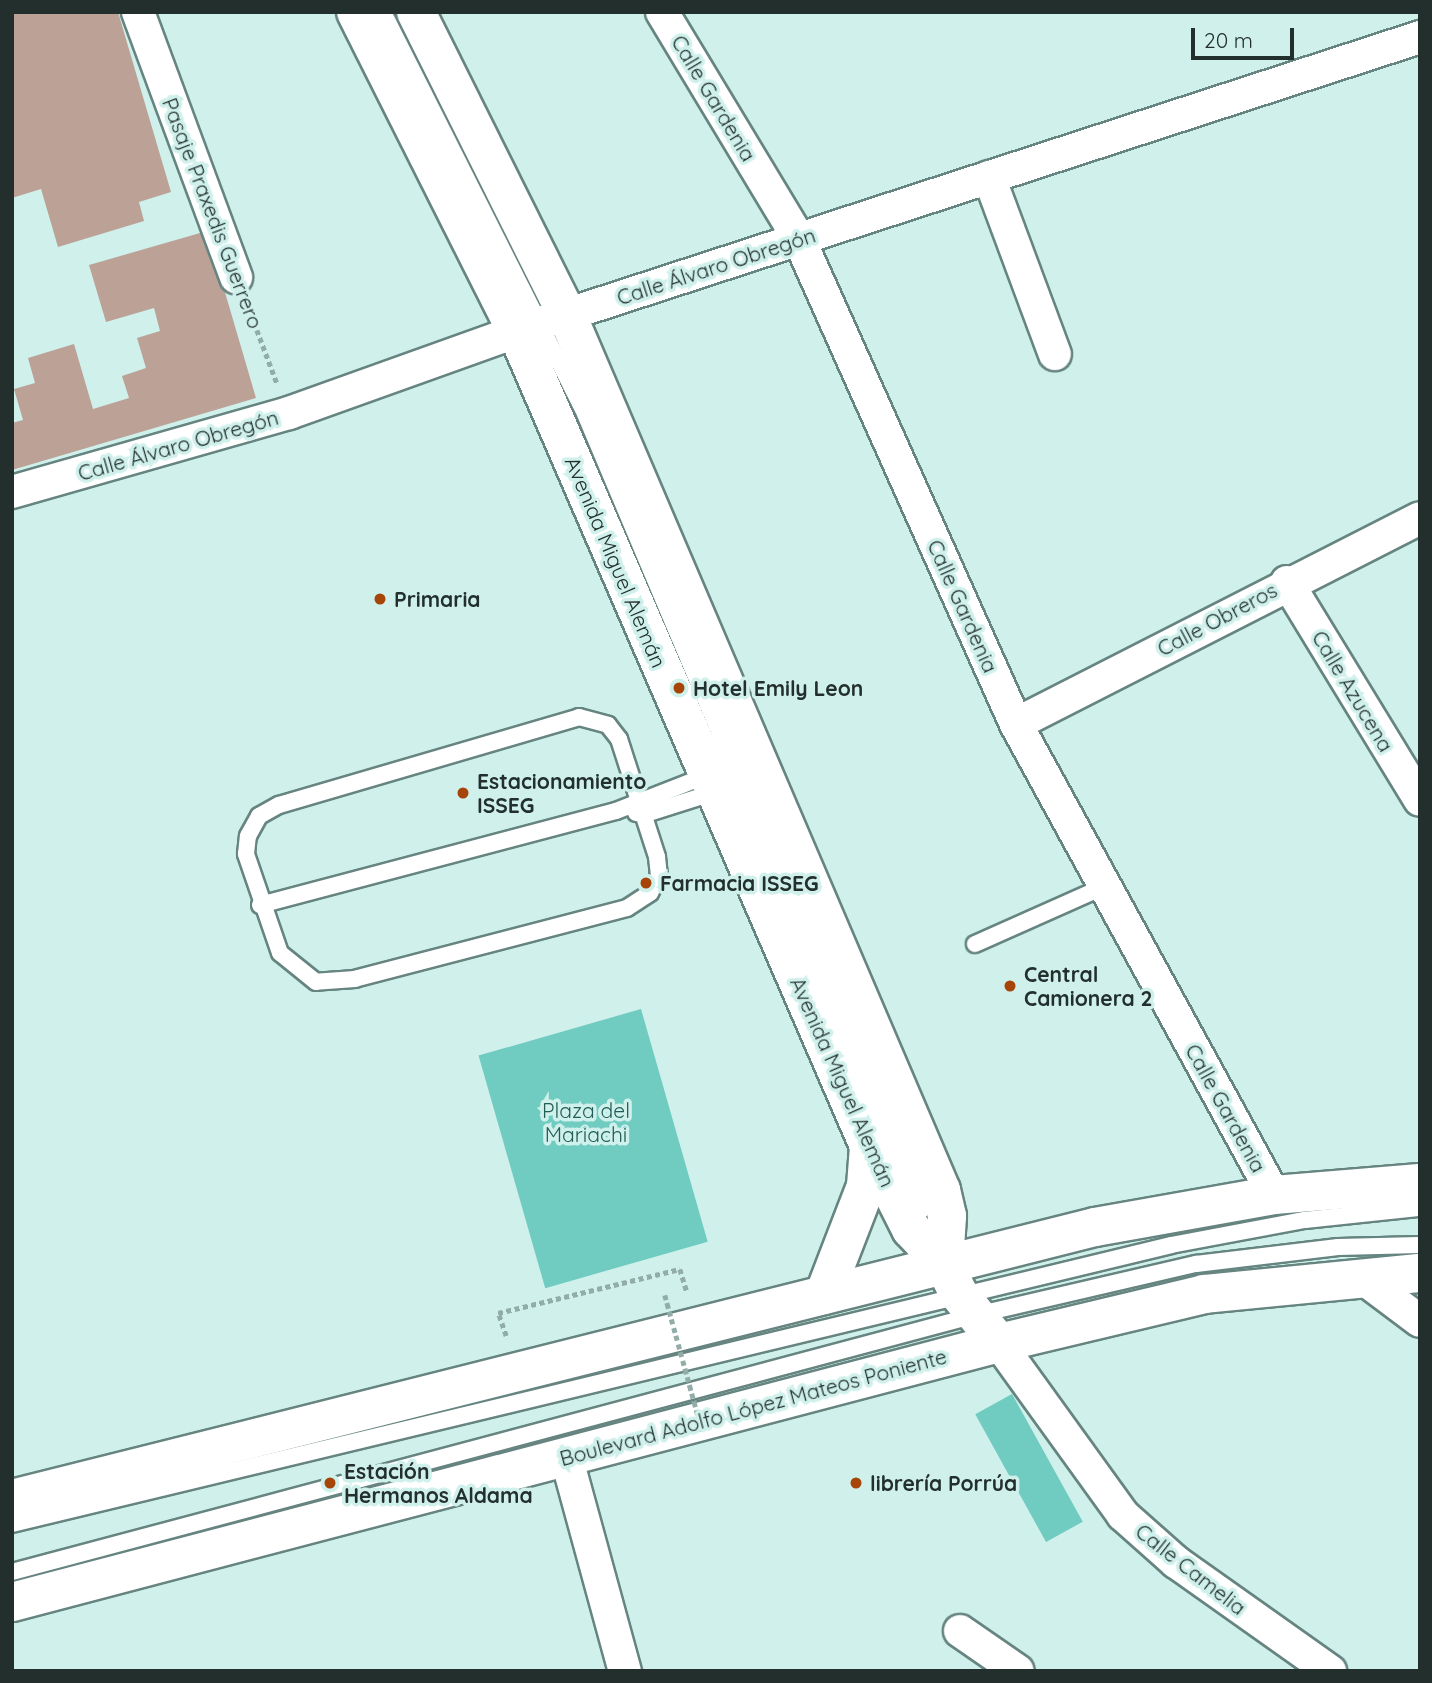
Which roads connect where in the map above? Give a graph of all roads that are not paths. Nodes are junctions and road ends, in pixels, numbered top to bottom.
1 (138, 12) edge
2 (356, 12) edge
3 (383, 12) edge
4 (415, 12) edge
5 (675, 17) edge
6 (1420, 37) edge
7 (989, 177) junction
8 (799, 239) junction
9 (236, 277) road end
10 (541, 324) junction
11 (1055, 354) dead end
12 (12, 492) edge
13 (1420, 518) edge
14 (1287, 582) junction
15 (1016, 724) junction
16 (712, 784) junction
17 (1420, 800) edge
18 (643, 807) junction
19 (1105, 886) junction
20 (260, 905) junction
21 (975, 944) dead end
22 (869, 1146) junction
23 (1420, 1183) edge
24 (1274, 1195) junction
25 (1420, 1208) edge
26 (1420, 1245) edge
27 (1420, 1273) edge
28 (1360, 1276) junction
29 (824, 1295) junction
30 (969, 1304) junction
31 (1420, 1321) edge
32 (566, 1456) junction
33 (12, 1499) edge
34 (12, 1524) edge
35 (12, 1572) edge
36 (12, 1602) edge
37 (960, 1631) dead end
38 (625, 1671) edge
39 (1018, 1671) edge
40 (1331, 1671) edge

1 - 9 street, Pasaje Praxedis Guerrero
2 - 10 main road, Avenida Miguel Alemán
3 - 10 lane
4 - 10 main road, Avenida Miguel Alemán
5 - 8 street, Calle Gardenia
6 - 7 street, Calle Álvaro Obregón
7 - 8 street, Calle Álvaro Obregón
7 - 11 street
8 - 10 street, Calle Álvaro Obregón
8 - 15 street, Calle Gardenia
10 - 12 street, Calle Álvaro Obregón
10 - 16 main road, Avenida Miguel Alemán
10 - 30 main road, Avenida Miguel Alemán
13 - 14 street, Calle Obreros
14 - 15 street, Calle Obreros
14 - 17 street, Calle Azucena
15 - 19 street, Calle Gardenia
16 - 18 lane
16 - 22 main road, Avenida Miguel Alemán
18 - 20 lane
18 - 20 lane
18 - 20 lane
19 - 21 lane
19 - 24 street, Calle Gardenia
22 - 29 main road
22 - 30 main road, Avenida Miguel Alemán
23 - 24 main road, Boulevard Adolfo López Mateos Poniente
24 - 30 main road, Boulevard Adolfo López Mateos Poniente
25 - 30 lane
26 - 30 lane
27 - 28 main road, Boulevard Adolfo López Mateos Poniente
28 - 30 main road, Boulevard Adolfo López Mateos Poniente
28 - 31 street
29 - 30 main road, Boulevard Adolfo López Mateos Poniente
29 - 33 main road, Boulevard Adolfo López Mateos Poniente
30 - 32 main road, Boulevard Adolfo López Mateos Poniente
30 - 34 lane
30 - 35 lane
30 - 40 street, Calle Camelia
32 - 36 main road, Boulevard Adolfo López Mateos Poniente
32 - 38 street
37 - 39 street

